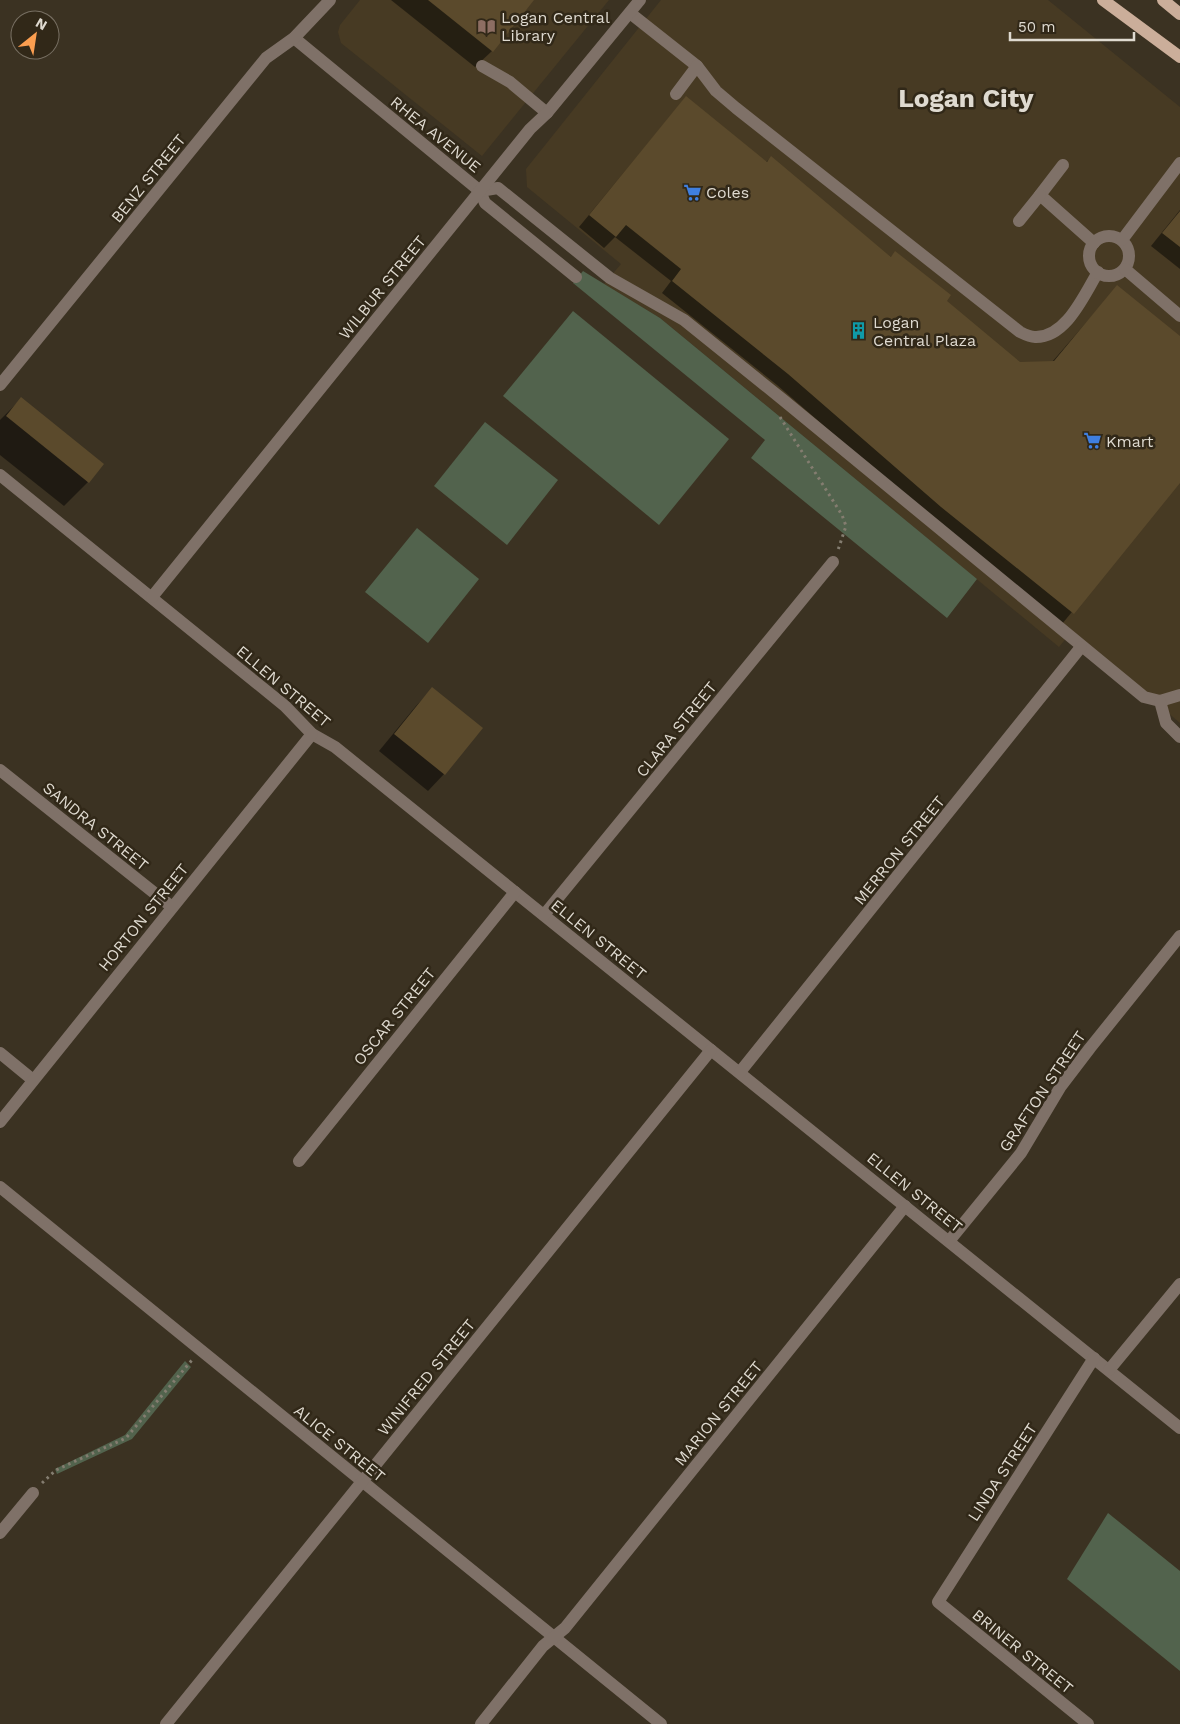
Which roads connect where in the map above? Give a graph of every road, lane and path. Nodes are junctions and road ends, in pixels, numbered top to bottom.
1 (330, 0) edge
2 (640, 0) edge
3 (1103, 0) edge
4 (1163, 0) edge
5 (630, 13) junction
6 (1180, 14) edge
7 (294, 38) junction
8 (1180, 56) edge
9 (482, 66) dead end
10 (697, 66) junction
11 (676, 94) dead end
12 (547, 113) junction
13 (1180, 163) edge
14 (1063, 165) dead end
15 (480, 191) junction
16 (1040, 195) junction
17 (1019, 221) dead end
18 (1122, 240) junction
19 (1094, 242) junction
20 (1125, 269) junction
21 (1098, 272) junction
22 (576, 277) dead end
23 (1180, 316) edge
24 (0, 385) edge
25 (782, 399) junction
26 (0, 475) edge
27 (833, 562) joint
28 (152, 597) junction
29 (1081, 647) junction
30 (1180, 695) edge
31 (1160, 701) junction
32 (312, 734) junction
33 (1180, 737) edge
34 (0, 770) edge
35 (515, 892) junction
36 (172, 907) junction
37 (544, 915) junction
38 (1180, 936) edge
39 (711, 1050) junction
40 (0, 1053) edge
41 (740, 1072) junction
42 (34, 1080) junction
43 (0, 1122) edge
44 (299, 1160) dead end
45 (0, 1187) edge
46 (906, 1206) junction
47 (950, 1240) junction
48 (1180, 1284) edge
49 (199, 1350) junction
50 (1094, 1358) junction
51 (1109, 1370) junction
52 (1180, 1428) edge
53 (362, 1481) junction
54 (33, 1493) joint
55 (0, 1533) edge
56 (938, 1602) joint
57 (554, 1638) junction
58 (166, 1724) edge
59 (481, 1724) edge
60 (661, 1724) edge
61 (1088, 1724) edge

1 - 7 street, BENZ STREET
2 - 5 street, WILBUR STREET
3 - 8 main road
4 - 6 main road
5 - 10 street
5 - 12 street, WILBUR STREET
7 - 15 street, RHEA AVENUE
7 - 24 street, BENZ STREET
9 - 12 street
10 - 11 street
10 - 21 street
12 - 15 street, WILBUR STREET
13 - 18 street
14 - 16 street
15 - 22 street, RHEA AVENUE
15 - 25 street
15 - 28 street, WILBUR STREET
16 - 17 street
16 - 19 street
18 - 19 street
18 - 20 street
19 - 21 street
20 - 21 street
20 - 23 street
25 - 27 path
25 - 29 street
26 - 28 street, ELLEN STREET
27 - 37 street, CLARA STREET
28 - 32 street, ELLEN STREET
29 - 31 street
29 - 41 street, MERRON STREET
30 - 31 street
31 - 33 street
32 - 35 street, ELLEN STREET
32 - 36 street, HORTON STREET
34 - 36 street, SANDRA STREET
35 - 37 street, ELLEN STREET
35 - 44 street, OSCAR STREET
36 - 42 street, HORTON STREET
37 - 39 street, ELLEN STREET
38 - 47 street, GRAFTON STREET
39 - 41 street, ELLEN STREET
39 - 53 street, WINIFRED STREET
40 - 42 street
41 - 46 street, ELLEN STREET
42 - 43 street, HORTON STREET
45 - 49 street, ALICE STREET
46 - 47 street, ELLEN STREET
46 - 57 street, MARION STREET
47 - 50 street, ELLEN STREET
48 - 51 street
49 - 53 street, ALICE STREET
49 - 54 path
50 - 51 street, ELLEN STREET
50 - 56 street, LINDA STREET
51 - 52 street, ELLEN STREET
53 - 57 street, ALICE STREET
53 - 58 street, WINIFRED STREET
54 - 55 street
56 - 61 street, BRINER STREET
57 - 59 street, MARION STREET
57 - 60 street, ALICE STREET

